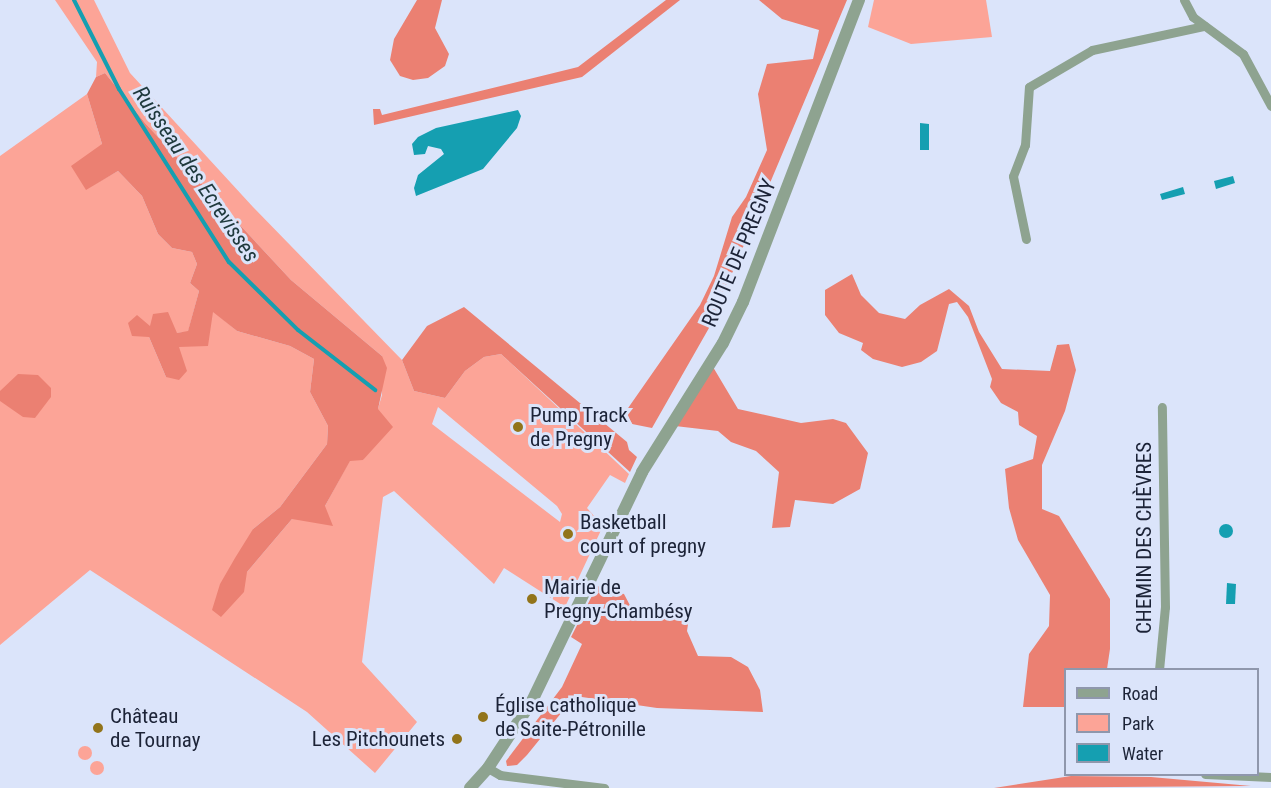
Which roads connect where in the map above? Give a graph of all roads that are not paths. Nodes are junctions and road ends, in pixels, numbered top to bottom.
1 (859, 0) edge
2 (1184, 0) edge
3 (1204, 26) junction
4 (1271, 106) edge
5 (1026, 239) dead end
6 (1162, 407) dead end
7 (1159, 668) edge
8 (488, 768) junction
9 (1249, 776) edge
10 (1271, 777) edge
11 (470, 788) edge
12 (604, 788) edge

1 - 8 street, ROUTE DE PREGNY
2 - 3 street
3 - 4 street
3 - 5 street
6 - 7 street, CHEMIN DES CHÈVRES
8 - 11 street, ROUTE DE PREGNY
8 - 12 street
9 - 10 street

